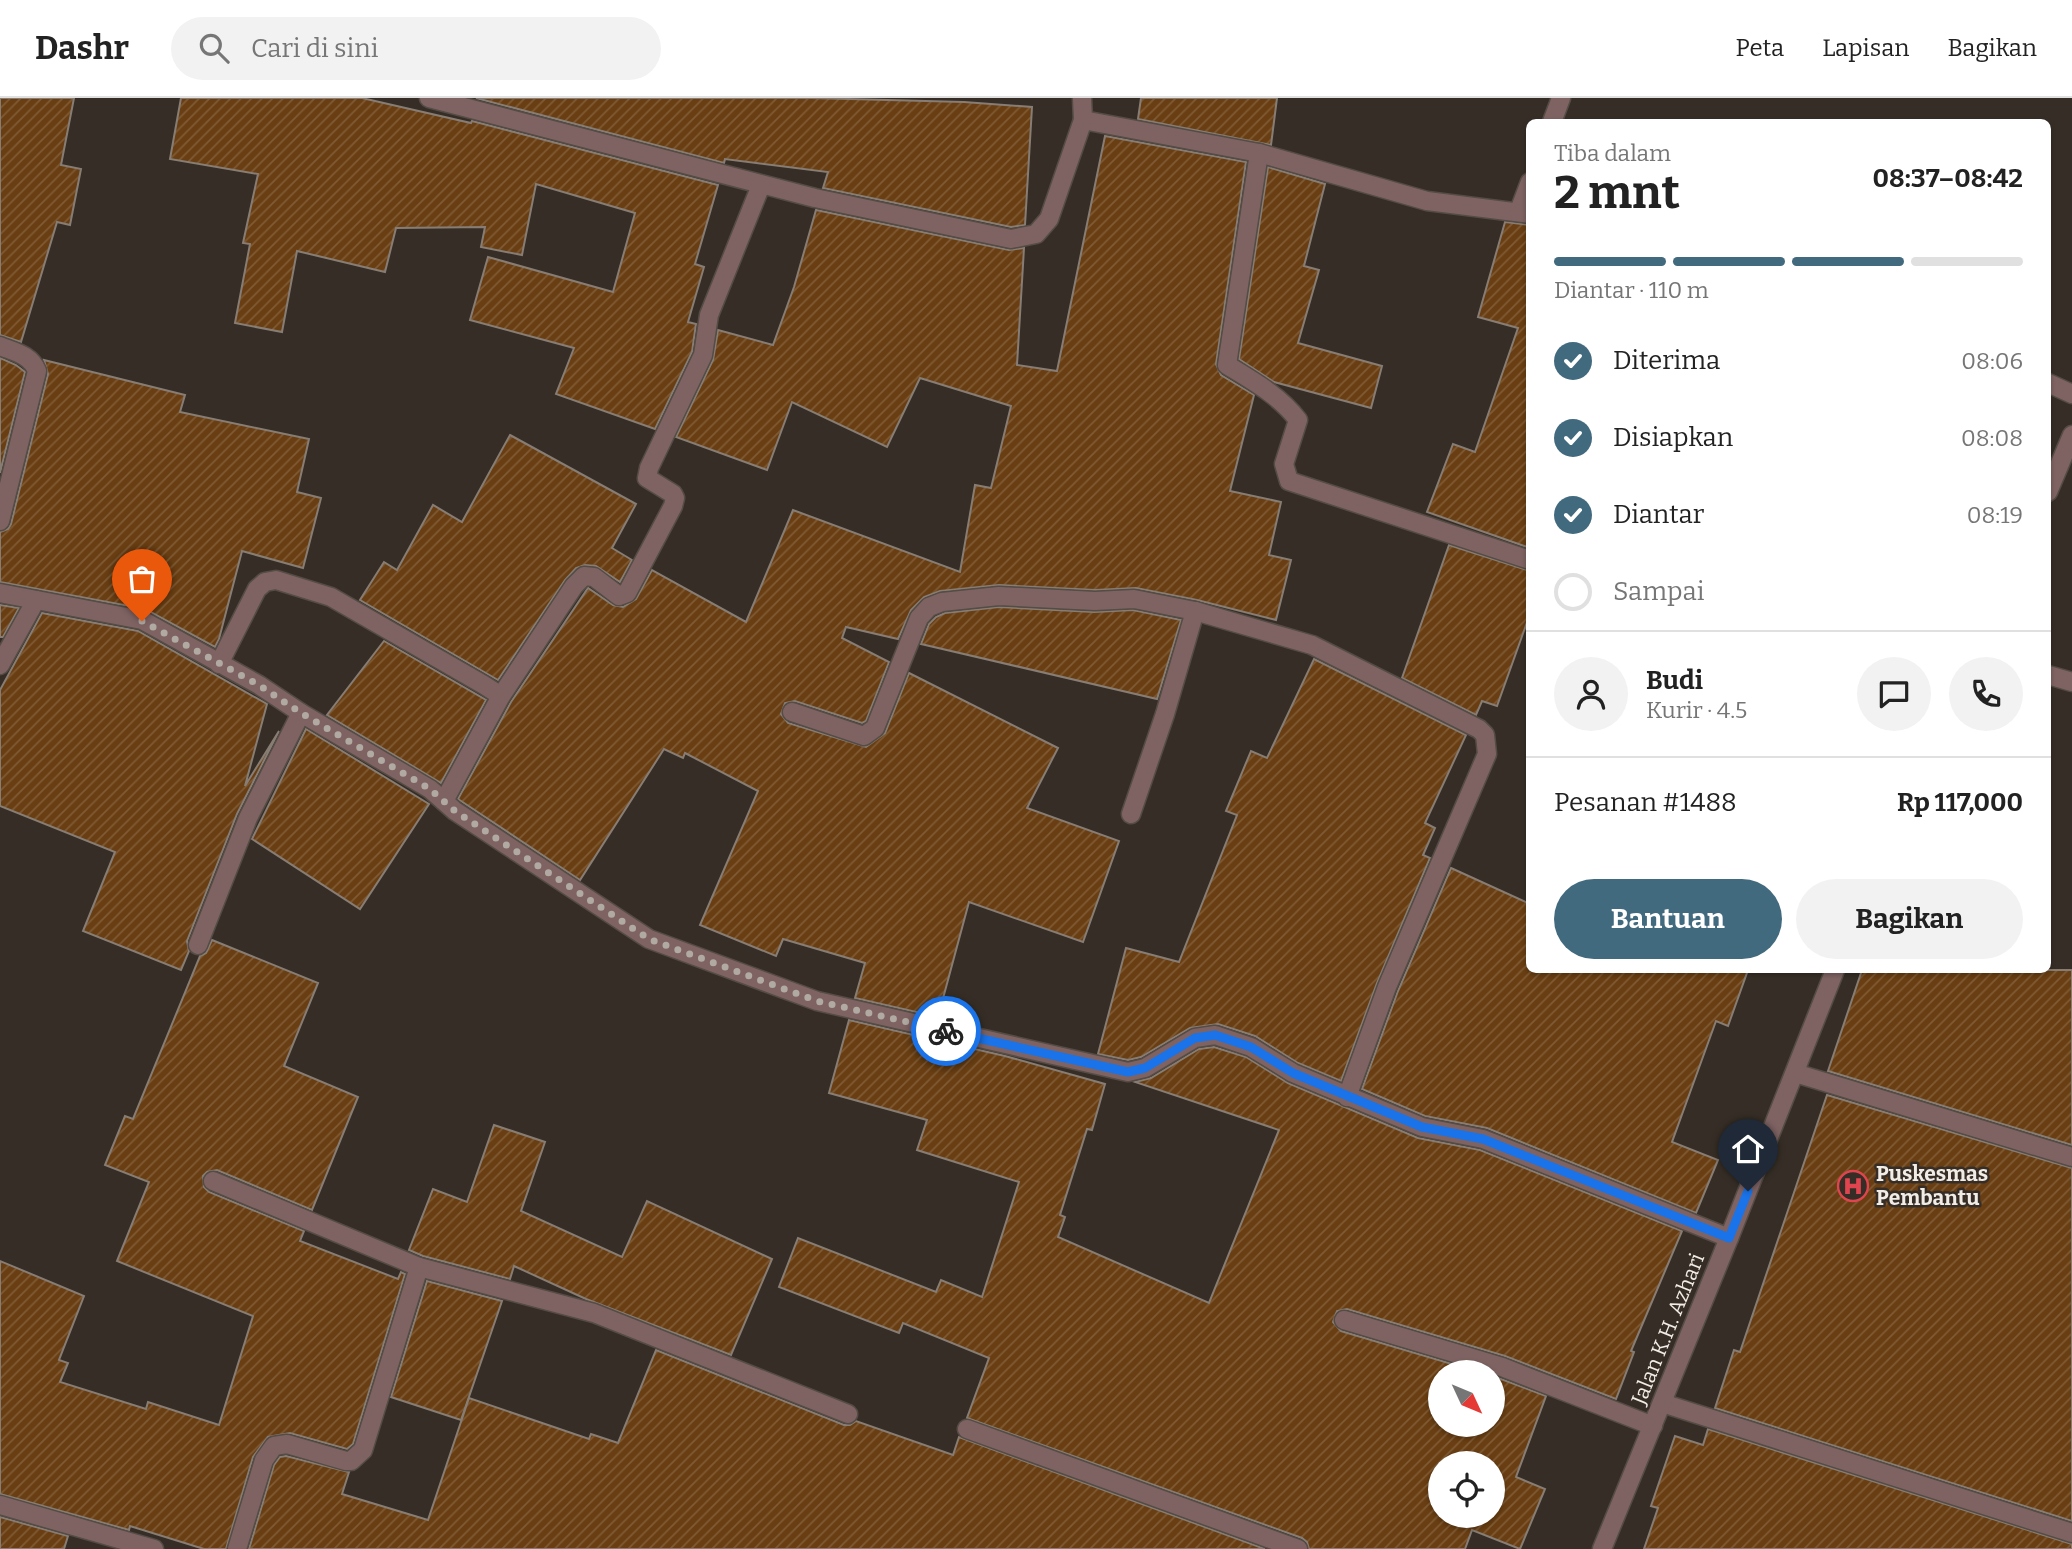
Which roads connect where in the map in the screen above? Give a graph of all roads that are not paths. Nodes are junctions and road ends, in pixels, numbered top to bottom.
1 (429, 98) edge
2 (1082, 98) edge
3 (1561, 98) edge
4 (1553, 119) edge
5 (1083, 120) junction
6 (1259, 153) junction
7 (761, 185) junction
8 (1524, 212) edge
9 (0, 346) edge
10 (2051, 384) edge
11 (2072, 394) edge
12 (2072, 435) edge
13 (2051, 485) edge
14 (0, 521) edge
15 (1526, 559) edge
16 (0, 593) edge
17 (36, 600) junction
18 (1195, 611) junction
19 (219, 664) junction
20 (0, 665) edge
21 (2051, 676) edge
22 (2072, 682) edge
23 (500, 696) junction
24 (792, 712) dead end
25 (301, 713) junction
26 (444, 801) junction
27 (1131, 814) dead end
28 (198, 945) dead end
29 (1834, 973) edge
30 (1795, 1073) junction
31 (1348, 1097) junction
32 (2072, 1157) edge
33 (213, 1181) dead end
34 (1729, 1238) junction
35 (419, 1267) junction
36 (1345, 1320) dead end
37 (1662, 1403) junction
38 (848, 1414) dead end
39 (1653, 1426) junction
40 (967, 1429) dead end
41 (0, 1505) edge
42 (2072, 1533) edge
43 (154, 1549) edge
44 (237, 1549) edge
45 (1298, 1549) edge
46 (1602, 1549) edge

1 - 7 street
2 - 5 street
3 - 4 street
5 - 6 street
5 - 7 street
6 - 8 street
6 - 15 street
7 - 23 street
9 - 14 street
10 - 11 street
12 - 13 street
16 - 17 street
17 - 19 street
17 - 20 street
18 - 24 street
18 - 27 street
18 - 31 street
19 - 23 street
19 - 25 street
21 - 22 street
23 - 26 street
25 - 26 street
25 - 28 street
26 - 31 street
29 - 30 street, Jalan K.H. Azhari
30 - 32 street
30 - 34 street, Jalan K.H. Azhari
31 - 34 street
33 - 35 street
34 - 37 street, Jalan K.H. Azhari
35 - 38 street
35 - 44 street
36 - 39 street
37 - 39 street, Jalan K.H. Azhari
37 - 42 street
39 - 46 street, Jalan K.H. Azhari
40 - 45 street
41 - 43 street

